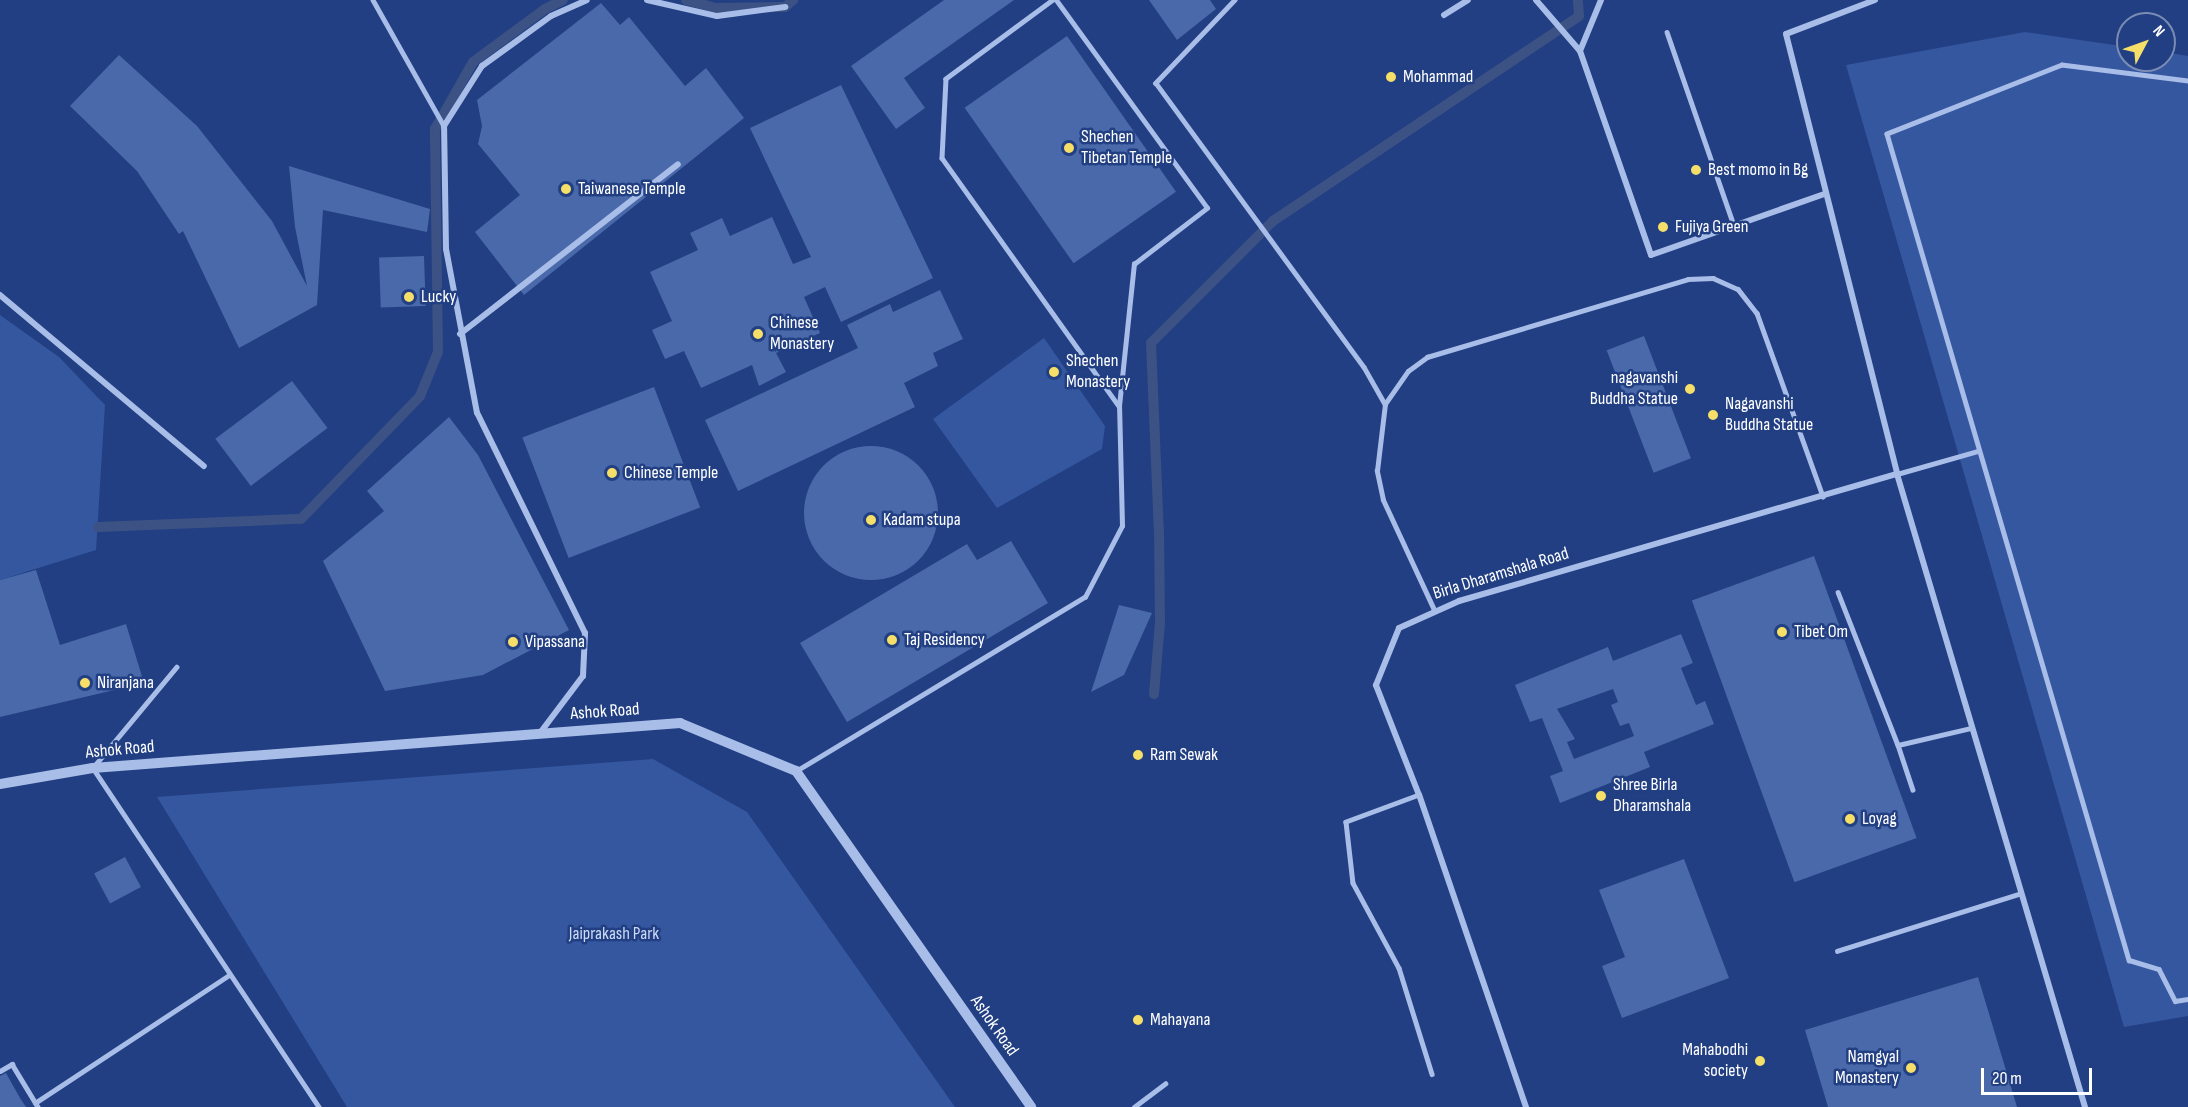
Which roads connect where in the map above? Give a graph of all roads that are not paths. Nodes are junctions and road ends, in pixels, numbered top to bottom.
1 (373, 0) edge
2 (587, 0) edge
3 (647, 0) edge
4 (1055, 0) edge
5 (1235, 0) edge
6 (1468, 0) edge
7 (1536, 0) edge
8 (1601, 0) edge
9 (1875, 0) edge
10 (784, 7) dead end
11 (1444, 15) dead end
12 (1667, 32) dead end
13 (1578, 49) junction
14 (2188, 81) edge
15 (444, 125) junction
16 (678, 164) dead end
17 (1824, 194) junction
18 (1734, 225) junction
19 (0, 295) edge
20 (460, 334) junction
21 (1385, 404) junction
22 (1119, 406) junction
23 (1978, 452) junction
24 (204, 466) dead end
25 (1897, 474) junction
26 (1823, 496) junction
27 (1838, 592) dead end
28 (1434, 610) junction
29 (177, 668) dead end
30 (1971, 728) junction
31 (539, 733) junction
32 (1899, 746) junction
33 (93, 768) junction
34 (796, 771) junction
35 (0, 784) edge
36 (1913, 790) dead end
37 (1419, 795) junction
38 (2019, 894) junction
39 (1837, 951) dead end
40 (229, 975) junction
41 (2188, 999) edge
42 (0, 1071) edge
43 (1432, 1074) dead end
44 (1165, 1084) dead end
45 (36, 1105) edge
46 (319, 1107) edge
47 (1031, 1107) edge
48 (1134, 1107) edge
49 (1527, 1107) edge
50 (2085, 1107) edge

1 - 15 lane
2 - 15 street
3 - 10 street
4 - 22 lane
4 - 22 lane
5 - 21 lane
6 - 11 street
7 - 13 street
8 - 13 street
9 - 17 street
12 - 18 lane
13 - 18 street
14 - 23 lane
15 - 20 street
16 - 20 street
17 - 18 street
17 - 25 street
19 - 24 street
20 - 31 street
21 - 26 lane
21 - 28 lane
22 - 34 lane
23 - 25 lane
23 - 41 lane
25 - 26 street, Birla Dharamshala Road
25 - 30 street
26 - 28 street, Birla Dharamshala Road
27 - 32 lane
28 - 37 street, Birla Dharamshala Road
29 - 33 lane
30 - 32 lane
30 - 38 street
31 - 33 street, Ashok Road
31 - 34 street, Ashok Road
32 - 36 lane
33 - 35 street, Ashok Road
33 - 40 lane
34 - 47 street, Ashok Road
37 - 43 lane
37 - 49 street, Birla Dharamshala Road
38 - 39 lane
38 - 50 street
40 - 45 lane
40 - 46 lane
42 - 45 lane
44 - 48 lane

